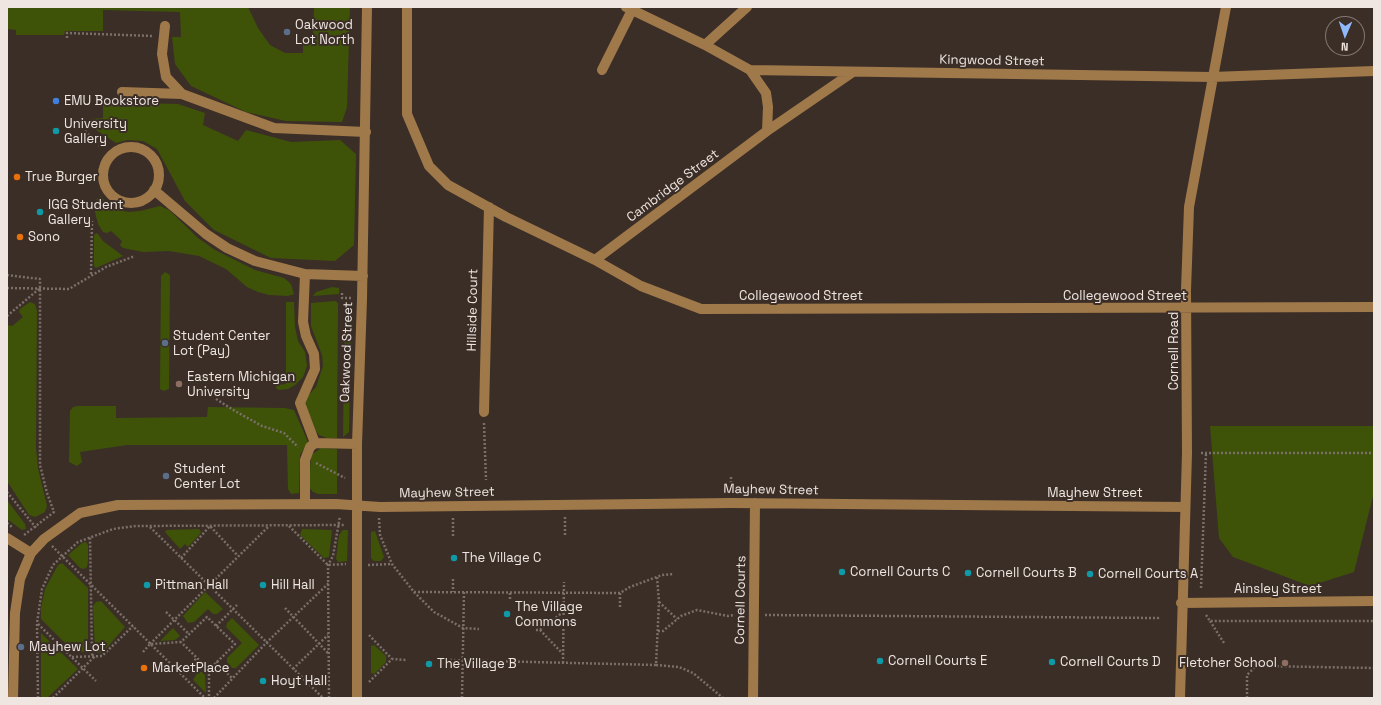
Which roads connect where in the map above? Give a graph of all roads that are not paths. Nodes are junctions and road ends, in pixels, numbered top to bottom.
1 (367, 7) edge
2 (407, 7) edge
3 (747, 7) edge
4 (1226, 7) edge
5 (629, 9) edge
6 (165, 26) dead end
7 (705, 45) junction
8 (602, 70) dead end
9 (750, 70) junction
10 (1374, 71) edge
11 (854, 72) junction
12 (1212, 77) junction
13 (122, 92) dead end
14 (182, 94) junction
15 (767, 131) junction
16 (366, 132) junction
17 (154, 190) junction
18 (489, 207) junction
19 (595, 260) junction
20 (305, 274) junction
21 (362, 276) junction
22 (1374, 307) edge
23 (1187, 309) junction
24 (484, 412) road end
25 (315, 444) junction
26 (357, 444) junction
27 (755, 503) junction
28 (305, 504) junction
29 (358, 505) junction
30 (1185, 507) junction
31 (7, 538) edge
32 (31, 553) junction
33 (1374, 601) edge
34 (1181, 603) junction
35 (14, 698) edge
36 (357, 698) edge
37 (753, 698) edge
38 (1180, 698) edge

1 - 16 street, Oakwood Street
2 - 18 street, Collegewood Street
3 - 7 street
4 - 12 street, Cornell Road
5 - 7 street, Kingwood Street
5 - 8 street
6 - 14 street
7 - 9 street, Kingwood Street
9 - 11 street, Kingwood Street
9 - 15 street
10 - 12 street, Kingwood Street
11 - 12 street, Kingwood Street
11 - 15 street, Cambridge Street
12 - 23 street, Cornell Road
13 - 14 street
14 - 16 street
15 - 19 street, Cambridge Street
16 - 21 street, Oakwood Street
17 - 17 street
17 - 20 street
18 - 19 street, Collegewood Street
18 - 24 street, Hillside Court
19 - 23 street, Collegewood Street
20 - 21 street
20 - 25 street
21 - 26 street, Oakwood Street
22 - 23 street, Collegewood Street
23 - 30 street, Cornell Road
25 - 26 street
25 - 28 street
26 - 29 street, Oakwood Street
27 - 29 street, Mayhew Street
27 - 30 street, Mayhew Street
27 - 37 street, Cornell Courts
28 - 29 street, Mayhew Street
28 - 32 street
29 - 36 street, Oakwood Street
30 - 34 street, Cornell Road
31 - 32 street
32 - 35 street
33 - 34 street, Ainsley Street
34 - 38 street, Cornell Road

